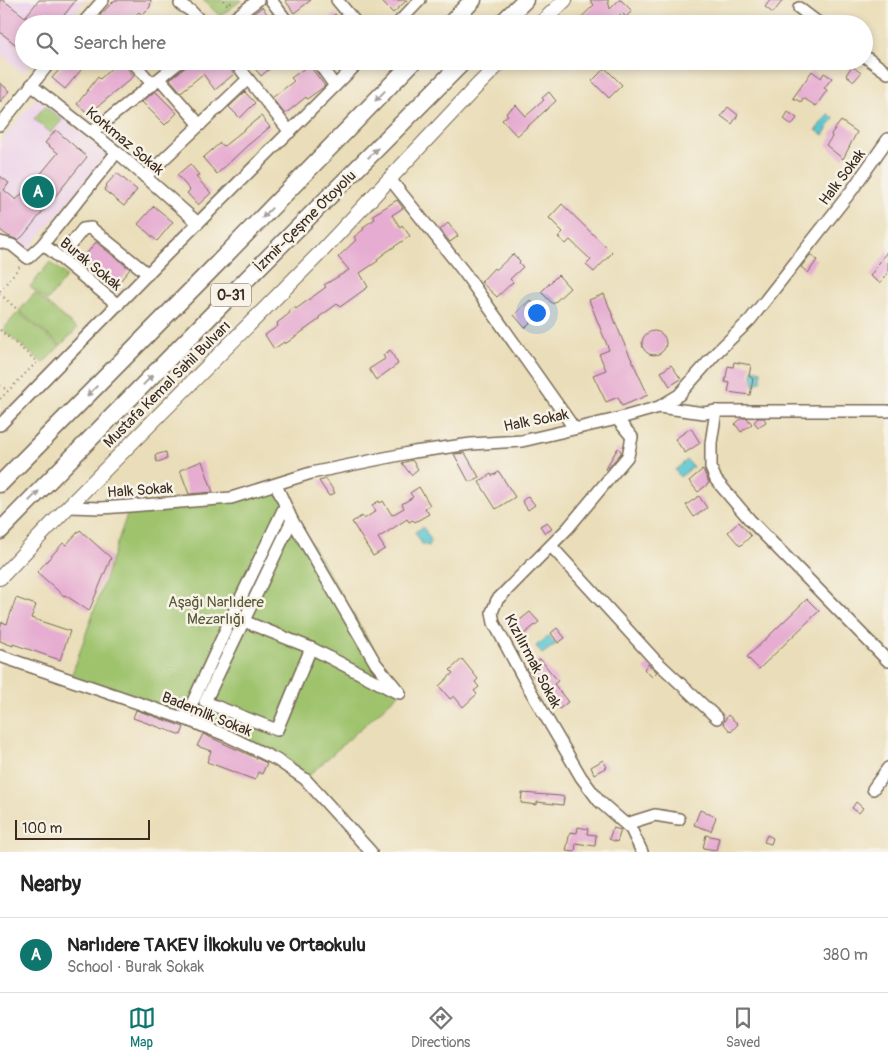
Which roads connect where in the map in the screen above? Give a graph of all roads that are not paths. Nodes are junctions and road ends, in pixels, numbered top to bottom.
1 (103, 0) edge
2 (258, 0) edge
3 (271, 0) edge
4 (337, 0) edge
5 (420, 0) edge
6 (473, 0) edge
7 (525, 0) edge
8 (565, 0) edge
9 (179, 1) edge
10 (799, 8) dead end
11 (97, 15) edge
12 (195, 15) edge
13 (239, 15) edge
14 (282, 15) edge
15 (350, 15) edge
16 (406, 15) edge
17 (459, 15) edge
18 (510, 15) edge
19 (549, 15) edge
20 (808, 15) edge
21 (873, 62) edge
22 (44, 70) edge
23 (142, 70) edge
24 (170, 70) edge
25 (241, 70) edge
26 (323, 70) edge
27 (351, 70) edge
28 (405, 70) edge
29 (455, 70) edge
30 (493, 70) edge
31 (888, 73) edge
32 (248, 79) junction
33 (156, 82) junction
34 (31, 85) junction
35 (335, 86) junction
36 (0, 125) edge
37 (200, 125) junction
38 (92, 132) junction
39 (290, 132) junction
40 (888, 140) edge
41 (117, 152) junction
42 (145, 177) junction
43 (390, 180) junction
44 (198, 223) junction
45 (0, 242) edge
46 (43, 244) junction
47 (67, 249) dead end
48 (148, 274) junction
49 (118, 305) junction
50 (660, 407) junction
51 (888, 410) edge
52 (716, 411) junction
53 (617, 419) junction
54 (0, 425) edge
55 (574, 428) junction
56 (0, 484) edge
57 (276, 485) junction
58 (285, 506) junction
59 (68, 507) junction
60 (292, 520) junction
61 (0, 531) edge
62 (551, 546) junction
63 (0, 578) edge
64 (232, 616) junction
65 (243, 621) junction
66 (310, 648) junction
67 (0, 656) edge
68 (888, 660) edge
69 (717, 718) dead end
70 (185, 719) junction
71 (888, 768) edge
72 (873, 789) dead end
73 (679, 819) dead end
74 (626, 824) junction
75 (371, 852) edge
76 (642, 852) edge

1 - 11 street
2 - 13 street
3 - 14 street
4 - 15 street
5 - 16 street
6 - 17 highway
7 - 18 highway
8 - 19 main road
9 - 12 street
10 - 20 street
21 - 31 street
22 - 34 street
23 - 33 street
24 - 33 street
25 - 32 street
26 - 35 street
27 - 35 street
28 -> 56 highway, O-31
61 -> 29 highway, İzmir-Çeşme Otoyolu / O-31
30 - 43 main road, Mustafa Kemal Sahil Bulvarı
32 - 37 street
32 - 39 street
33 - 37 street
33 - 38 street
34 - 36 street
34 - 38 street, Korkmaz Sokak
35 - 39 street
37 - 42 street
38 - 41 street, Korkmaz Sokak
39 - 44 street
40 - 50 street, Halk Sokak
41 - 42 street, Korkmaz Sokak
41 - 46 street, Burak Sokak
42 - 44 street, Korkmaz Sokak
43 - 55 street
43 - 59 main road, Mustafa Kemal Sahil Bulvarı
44 - 48 street
45 - 46 street
46 - 49 street, Burak Sokak
47 - 48 street
48 - 49 street
49 - 54 street
50 - 52 street
50 - 53 street, Halk Sokak
51 - 52 street
52 - 68 street
53 - 55 street, Halk Sokak
53 - 62 street, Kızılırmak Sokak
55 - 57 street, Halk Sokak
57 - 58 street
57 - 59 street, Halk Sokak
58 - 60 street
58 - 64 street
59 - 63 main road, Mustafa Kemal Sahil Bulvarı
60 - 65 street
60 - 66 street
62 - 69 street
62 - 74 street, Kızılırmak Sokak
64 - 65 street
64 - 70 street
65 - 66 street
65 - 66 street
67 - 70 street, Bademlik Sokak
70 - 75 street, Bademlik Sokak
71 - 72 street
73 - 74 street
74 - 76 street, Kızılırmak Sokak

